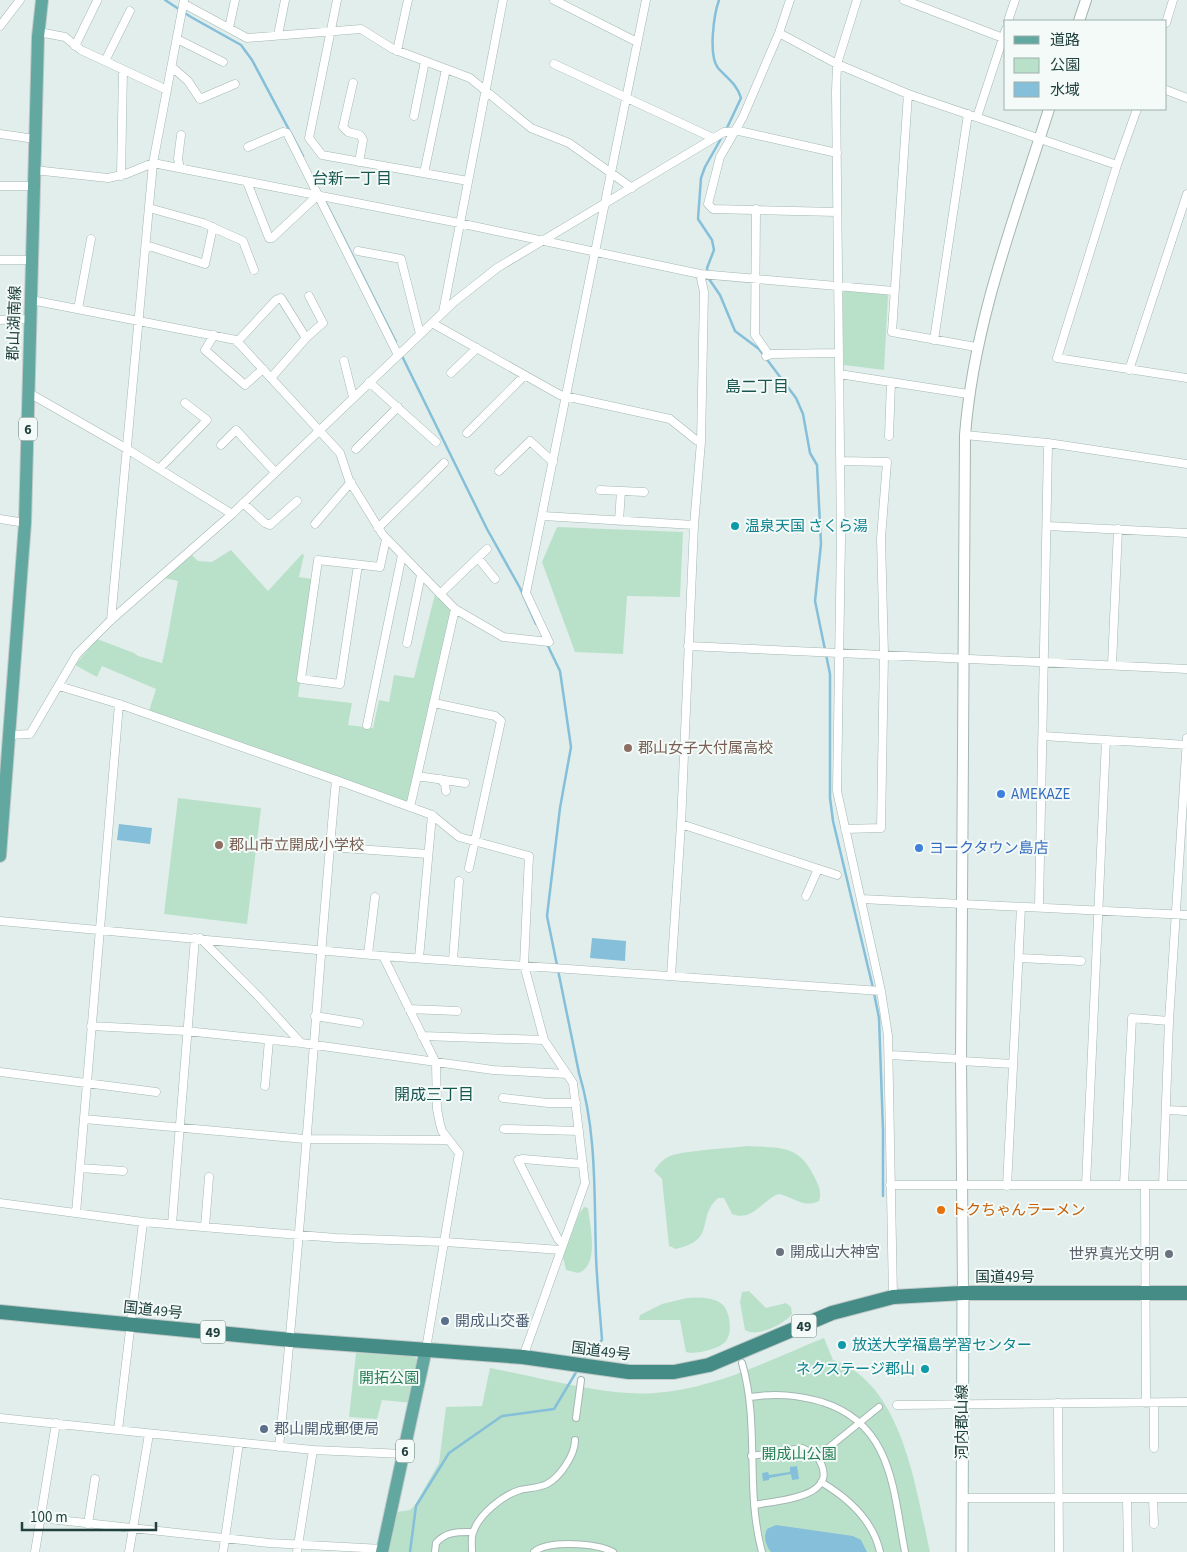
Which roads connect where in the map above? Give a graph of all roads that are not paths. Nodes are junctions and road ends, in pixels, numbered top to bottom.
1 (20, 0) edge
2 (42, 0) edge
3 (235, 0) edge
4 (285, 0) edge
5 (337, 0) edge
6 (408, 0) edge
7 (503, 0) edge
8 (554, 0) edge
9 (646, 0) edge
10 (790, 0) edge
11 (857, 0) edge
12 (904, 0) edge
13 (1015, 0) edge
14 (1086, 0) edge
15 (1173, 0) edge
16 (97, 1) edge
17 (184, 2) edge
18 (130, 11) dead end
19 (1008, 20) edge
20 (1079, 20) edge
21 (1167, 20) edge
22 (1, 22) edge
23 (229, 28) junction
24 (331, 31) junction
25 (39, 32) junction
26 (779, 33) junction
27 (1004, 35) edge
28 (278, 36) junction
29 (1003, 38) junction
30 (177, 39) junction
31 (638, 42) junction
32 (75, 46) junction
33 (398, 51) junction
34 (105, 61) junction
35 (425, 61) junction
36 (222, 62) dead end
37 (554, 64) dead end
38 (837, 64) junction
39 (172, 67) junction
40 (446, 69) junction
41 (123, 70) junction
42 (353, 83) dead end
43 (235, 84) dead end
44 (167, 90) junction
45 (485, 90) junction
46 (1167, 90) edge
47 (908, 94) junction
48 (626, 97) junction
49 (1187, 98) edge
50 (1049, 110) edge
51 (1137, 110) edge
52 (968, 114) junction
53 (414, 116) dead end
54 (977, 117) junction
55 (734, 131) junction
56 (0, 134) edge
57 (181, 135) dead end
58 (713, 138) junction
59 (35, 139) junction
60 (1040, 140) junction
61 (248, 147) dead end
62 (836, 154) junction
63 (359, 162) junction
64 (153, 163) junction
65 (1117, 164) junction
66 (180, 168) junction
67 (34, 170) junction
68 (424, 173) junction
69 (610, 173) junction
70 (120, 176) junction
71 (468, 180) junction
72 (247, 182) junction
73 (0, 186) edge
74 (34, 186) junction
75 (632, 188) junction
76 (1187, 194) edge
77 (318, 196) junction
78 (604, 204) junction
79 (149, 208) junction
80 (756, 209) junction
81 (837, 212) junction
82 (459, 223) junction
83 (213, 227) junction
84 (91, 239) dead end
85 (543, 240) junction
86 (146, 245) junction
87 (358, 251) dead end
88 (596, 253) junction
89 (0, 260) edge
90 (32, 260) junction
91 (254, 270) dead end
92 (700, 274) junction
93 (756, 279) junction
94 (838, 286) junction
95 (894, 291) junction
96 (309, 296) dead end
97 (31, 300) junction
98 (78, 309) junction
99 (443, 312) junction
100 (31, 319) junction
101 (0, 320) edge
102 (139, 320) junction
103 (432, 323) junction
104 (420, 334) junction
105 (214, 335) junction
106 (306, 338) junction
107 (934, 340) junction
108 (237, 342) junction
109 (976, 347) junction
110 (477, 348) junction
111 (838, 353) junction
112 (398, 354) junction
113 (344, 361) dead end
114 (263, 369) junction
115 (1129, 370) junction
116 (451, 373) dead end
117 (838, 374) junction
118 (524, 376) junction
119 (271, 378) junction
120 (1187, 378) edge
121 (369, 382) junction
122 (891, 382) junction
123 (29, 393) junction
124 (968, 394) junction
125 (353, 397) junction
126 (566, 397) junction
127 (185, 403) dead end
128 (398, 407) junction
129 (320, 428) junction
130 (467, 433) dead end
131 (965, 435) junction
132 (889, 436) dead end
133 (436, 442) dead end
134 (701, 442) junction
135 (1048, 443) junction
136 (221, 445) dead end
137 (127, 449) junction
138 (356, 449) dead end
139 (841, 461) junction
140 (553, 462) junction
141 (444, 463) dead end
142 (1187, 464) edge
143 (159, 469) junction
144 (499, 471) dead end
145 (275, 472) junction
146 (351, 482) junction
147 (600, 490) dead end
148 (620, 491) junction
149 (644, 492) dead end
150 (297, 502) dead end
151 (243, 503) junction
152 (232, 514) junction
153 (543, 516) junction
154 (0, 519) edge
155 (619, 521) junction
156 (24, 523) junction
157 (315, 524) dead end
158 (694, 525) junction
159 (1047, 526) junction
160 (378, 528) junction
161 (1118, 529) junction
162 (1187, 533) edge
163 (386, 539) junction
164 (487, 549) dead end
165 (402, 555) junction
166 (478, 558) junction
167 (358, 565) junction
168 (421, 575) junction
169 (495, 579) dead end
170 (440, 594) junction
171 (455, 609) junction
172 (111, 620) junction
173 (406, 643) dead end
174 (688, 646) junction
175 (841, 654) junction
176 (884, 655) junction
177 (963, 657) junction
178 (1044, 663) junction
179 (1112, 665) junction
180 (1187, 669) edge
181 (59, 686) junction
182 (434, 703) junction
183 (119, 704) junction
184 (367, 725) dead end
185 (9, 735) junction
186 (1043, 736) junction
187 (1187, 738) edge
188 (1106, 740) junction
189 (1187, 745) edge
190 (417, 776) junction
191 (440, 779) junction
192 (336, 780) junction
193 (465, 783) dead end
194 (446, 791) dead end
195 (410, 807) junction
196 (432, 815) junction
197 (682, 824) junction
198 (1, 826) edge
199 (844, 829) junction
200 (475, 842) junction
201 (330, 846) junction
202 (428, 854) junction
203 (0, 856) edge
204 (468, 868) dead end
205 (818, 868) junction
206 (837, 875) dead end
207 (459, 881) dead end
208 (806, 896) dead end
209 (375, 897) dead end
210 (861, 899) junction
211 (963, 905) junction
212 (1020, 907) junction
213 (1039, 908) junction
214 (1097, 911) junction
215 (1176, 914) junction
216 (1187, 915) edge
217 (0, 921) edge
218 (99, 928) junction
219 (197, 938) junction
220 (321, 950) junction
221 (368, 954) junction
222 (383, 956) junction
223 (418, 958) junction
224 (1019, 958) junction
225 (453, 960) junction
226 (1081, 961) dead end
227 (524, 965) junction
228 (671, 976) junction
229 (881, 991) junction
230 (410, 1009) junction
231 (457, 1011) dead end
232 (315, 1016) junction
233 (1169, 1021) junction
234 (358, 1023) dead end
235 (91, 1026) junction
236 (186, 1031) junction
237 (422, 1036) junction
238 (269, 1040) junction
239 (544, 1040) junction
240 (300, 1043) junction
241 (312, 1045) junction
242 (890, 1055) junction
243 (961, 1060) junction
244 (436, 1063) junction
245 (1012, 1064) junction
246 (0, 1072) edge
247 (567, 1074) junction
248 (86, 1083) junction
249 (265, 1086) dead end
250 (156, 1092) dead end
251 (503, 1098) dead end
252 (576, 1103) junction
253 (1166, 1110) junction
254 (1187, 1111) edge
255 (84, 1119) junction
256 (179, 1126) junction
257 (504, 1129) dead end
258 (579, 1131) junction
259 (305, 1139) junction
260 (449, 1140) junction
261 (583, 1164) junction
262 (80, 1168) junction
263 (123, 1171) dead end
264 (208, 1177) dead end
265 (890, 1185) junction
266 (1086, 1185) junction
267 (1124, 1185) junction
268 (1145, 1185) junction
269 (1162, 1185) junction
270 (1187, 1185) edge
271 (961, 1186) junction
272 (1007, 1186) junction
273 (0, 1203) edge
274 (76, 1213) junction
275 (143, 1222) junction
276 (172, 1224) junction
277 (205, 1227) junction
278 (299, 1235) junction
279 (445, 1242) junction
280 (562, 1247) junction
281 (963, 1293) junction
282 (1187, 1293) edge
283 (1146, 1294) junction
284 (893, 1297) junction
285 (0, 1312) edge
286 (130, 1324) junction
287 (291, 1340) junction
288 (426, 1349) junction
289 (523, 1357) junction
290 (742, 1363) dead end
291 (581, 1380) dead end
292 (750, 1397) junction
293 (1187, 1402) edge
294 (962, 1403) junction
295 (1058, 1403) junction
296 (1150, 1403) junction
297 (897, 1405) dead end
298 (879, 1407) dead end
299 (0, 1418) edge
300 (576, 1418) dead end
301 (859, 1422) junction
302 (56, 1423) junction
303 (118, 1430) junction
304 (149, 1434) junction
305 (575, 1440) dead end
306 (239, 1443) junction
307 (279, 1447) junction
308 (1154, 1448) dead end
309 (313, 1450) junction
310 (404, 1454) junction
311 (751, 1456) junction
312 (817, 1457) junction
313 (95, 1479) dead end
314 (821, 1482) junction
315 (962, 1498) junction
316 (1059, 1498) junction
317 (1128, 1498) junction
318 (1153, 1498) junction
319 (1187, 1498) edge
320 (754, 1505) junction
321 (40, 1518) junction
322 (88, 1524) junction
323 (1154, 1524) dead end
324 (133, 1530) junction
325 (472, 1532) junction
326 (225, 1539) junction
327 (269, 1543) junction
328 (298, 1549) edge
329 (383, 1551) edge
330 (34, 1552) edge
331 (129, 1552) edge
332 (222, 1552) edge
333 (268, 1552) edge
334 (435, 1552) edge
335 (472, 1552) edge
336 (534, 1552) edge
337 (613, 1552) edge
338 (762, 1552) edge
339 (880, 1552) edge
340 (906, 1552) edge
341 (962, 1552) edge
342 (1059, 1552) edge
343 (1128, 1552) edge

1 - 22 street
2 - 25 main road, 郡山湖南線 / 6
3 - 23 street
4 - 28 street
5 - 24 street
6 - 33 street
7 - 45 street
8 - 31 street
9 - 31 street
10 - 26 street
11 - 38 street
12 - 29 street
13 - 19 street
14 - 20 street
15 - 21 street
16 - 32 street
17 - 23 street
17 - 30 street
18 - 34 street
23 - 28 street
24 - 28 street
24 - 33 street
24 - 63 street
25 - 32 street
25 - 59 main road, 郡山湖南線 / 6
26 - 38 street
26 - 55 street
27 - 29 street
29 - 54 street
30 - 36 street
30 - 39 street
31 - 48 street
32 - 34 street
33 - 35 street
34 - 41 street
35 - 40 street
35 - 53 street
37 - 48 street
38 - 47 street
38 - 62 street
39 - 43 street
39 - 44 street
40 - 45 street
40 - 68 street
41 - 44 street
41 - 70 street
42 - 63 street
44 - 64 street
45 - 69 street
45 - 71 street
46 - 49 street
47 - 52 street
47 - 95 street
48 - 58 street
48 - 69 street
50 - 60 street
51 - 65 street
52 - 54 street
52 - 107 street
54 - 60 street
55 - 58 street
55 - 62 street
55 - 80 street
56 - 59 street
57 - 66 street
58 - 75 street
59 - 67 main road, 郡山湖南線 / 6
60 - 65 street
60 - 109 street
61 - 77 street
62 - 81 street
63 - 68 street
64 - 66 street
64 - 70 street
64 - 79 street
65 - 115 street
66 - 72 street
67 - 70 street
67 - 74 main road, 郡山湖南線 / 6
68 - 71 street
69 - 75 street
69 - 78 street
71 - 82 street
72 - 77 street
72 - 77 street
73 - 74 street
74 - 90 main road, 郡山湖南線 / 6
75 - 78 street
76 - 115 street
77 - 82 street
77 - 112 street
78 - 85 street
78 - 88 street
79 - 83 street
79 - 86 street
80 - 81 street
80 - 93 street
81 - 94 street
82 - 85 street
82 - 99 street
83 - 86 street
83 - 91 street
84 - 98 street
85 - 88 street
85 - 99 street
86 - 102 street
87 - 104 street
88 - 92 street
88 - 126 street
89 - 90 street
90 - 97 main road, 郡山湖南線 / 6
92 - 93 street
92 - 134 street
93 - 94 street
93 - 111 street
94 - 95 street
94 - 111 street
95 - 107 street
96 - 106 street
97 - 98 street
97 - 100 main road, 郡山湖南線 / 6
98 - 102 street
99 - 103 street
100 - 101 street
100 - 123 main road, 郡山湖南線 / 6
102 - 105 street
102 - 137 street
103 - 104 street
103 - 110 street
104 - 112 street
105 - 108 street
105 - 114 street
106 - 108 street
106 - 119 street
107 - 109 street
108 - 114 street
109 - 124 street
110 - 116 street
110 - 118 street
111 - 117 street
112 - 121 street
113 - 125 street
114 - 119 street
115 - 120 street
117 - 122 street
117 - 139 street
118 - 126 street
118 - 130 street
119 - 129 street
121 - 125 street
121 - 128 street
122 - 124 street
122 - 132 street
123 - 137 street
123 - 156 main road, 郡山湖南線 / 6
124 - 131 street
125 - 129 street
126 - 134 street
126 - 140 street
127 - 143 street
128 - 133 street
128 - 138 street
129 - 145 street
129 - 146 street
131 - 135 street
131 - 177 street
134 - 158 street
135 - 142 street
135 - 159 street
136 - 145 street
137 - 143 street
137 - 172 street
139 - 175 street
139 - 176 street
140 - 144 street
140 - 153 street
141 - 160 street
143 - 152 street
145 - 151 street
146 - 157 street
146 - 160 street
147 - 148 street
148 - 149 street
148 - 155 street
150 - 151 street
151 - 152 street
152 - 172 street
153 - 155 street
153 - 171 street
154 - 156 street
155 - 158 street
156 - 185 main road, 郡山湖南線 / 6
158 - 174 street
159 - 161 street
159 - 178 street
160 - 163 street
161 - 162 street
161 - 179 street
163 - 165 street
163 - 167 street
164 - 166 street
165 - 168 street
165 - 184 street
166 - 169 street
166 - 170 street
167 - 167 street
168 - 170 street
168 - 173 street
170 - 171 street
171 - 182 street
172 - 181 street
174 - 175 street
174 - 197 street
175 - 176 street
175 - 199 street
176 - 177 street
176 - 199 street
177 - 178 street
177 - 211 street
178 - 179 street
178 - 186 street
179 - 180 street
181 - 183 street
181 - 185 street
182 - 190 street
182 - 200 street
183 - 192 street
183 - 218 street
185 - 198 main road, 郡山湖南線 / 6
186 - 188 street
186 - 213 street
187 - 189 street
188 - 189 street
188 - 214 street
189 - 215 street
190 - 191 street
190 - 195 street
191 - 193 street
191 - 194 street
192 - 195 street
192 - 201 street
195 - 196 street
196 - 200 street
196 - 202 street
197 - 205 street
197 - 228 street
198 - 203 main road, 郡山湖南線 / 6
199 - 210 street
200 - 204 street
200 - 227 street
201 - 202 street
201 - 220 street
202 - 223 street
205 - 206 street
205 - 208 street
207 - 225 street
209 - 221 street
210 - 211 street
210 - 229 street
211 - 212 street
211 - 243 street
212 - 213 street
212 - 224 street
213 - 214 street
214 - 215 street
214 - 266 street
215 - 216 street
215 - 233 street
217 - 218 street
218 - 219 street
218 - 235 street
219 - 220 street
219 - 236 street
219 - 240 street
220 - 221 street
220 - 232 street
221 - 222 street
222 - 223 street
222 - 230 street
223 - 225 street
224 - 226 street
224 - 245 street
225 - 227 street
227 - 228 street
227 - 239 street
228 - 229 street
229 - 242 street
230 - 231 street
230 - 237 street
232 - 234 street
232 - 241 street
233 - 253 street
233 - 267 street
235 - 236 street
235 - 248 street
236 - 238 street
236 - 256 street
237 - 239 street
237 - 244 street
238 - 240 street
238 - 249 street
239 - 247 street
240 - 241 street
241 - 244 street
241 - 259 street
242 - 243 street
242 - 265 street
243 - 245 street
243 - 271 street
244 - 247 street
244 - 260 street
245 - 272 street
246 - 248 street
247 - 252 street
248 - 250 street
248 - 255 street
251 - 252 street
252 - 258 street
253 - 254 street
253 - 269 street
255 - 256 street
255 - 262 street
256 - 259 street
256 - 276 street
257 - 258 street
258 - 261 street
259 - 260 street
259 - 278 street
260 - 279 street
261 - 280 street
261 - 280 street
262 - 263 street
262 - 274 street
264 - 277 street
265 - 271 street
265 - 284 street
266 - 267 street
266 - 272 street
267 - 268 street
268 - 269 street
268 - 283 street
269 - 270 street
271 - 272 street
271 - 281 street
273 - 274 street
274 - 275 street
275 - 276 street
275 - 286 street
276 - 277 street
277 - 278 street
278 - 279 street
278 - 287 street
279 - 280 street
279 - 288 street
280 - 289 street
281 - 283 highway, 国道49号 / 49
281 - 284 highway, 国道49号 / 49
281 - 294 main road, 河内郡山線
282 - 283 highway, 国道49号 / 49
283 - 296 street
284 - 289 highway, 国道49号 / 49
285 - 286 highway, 国道49号 / 49
286 - 287 highway, 国道49号 / 49
286 - 303 street
287 - 288 highway, 国道49号 / 49
287 - 307 street
288 - 289 highway, 国道49号 / 49
288 - 310 main road, 6
290 - 292 street
291 - 300 street
292 - 301 street
292 - 311 street
293 - 296 street
294 - 295 street
294 - 297 street
294 - 315 main road, 河内郡山線
295 - 296 street
295 - 316 street
296 - 308 street
298 - 301 street
299 - 302 street
301 - 312 street
301 - 340 street
302 - 303 street
302 - 321 street
303 - 304 street
304 - 306 street
304 - 324 street
305 - 325 street
306 - 307 street
306 - 326 street
307 - 309 street
309 - 310 street
309 - 328 street
310 - 329 main road, 6
311 - 312 street
311 - 320 street
312 - 314 street
313 - 322 street
314 - 320 street
314 - 339 street
315 - 316 street
315 - 341 main road, 河内郡山線
316 - 317 street
316 - 342 street
317 - 318 street
317 - 343 street
318 - 319 street
318 - 323 street
320 - 338 street
321 - 322 street
321 - 330 street
322 - 324 street
324 - 326 street
324 - 331 street
325 - 334 street
325 - 335 street
326 - 327 street
326 - 332 street
327 - 328 street
327 - 333 street
328 - 329 street
336 - 337 street

